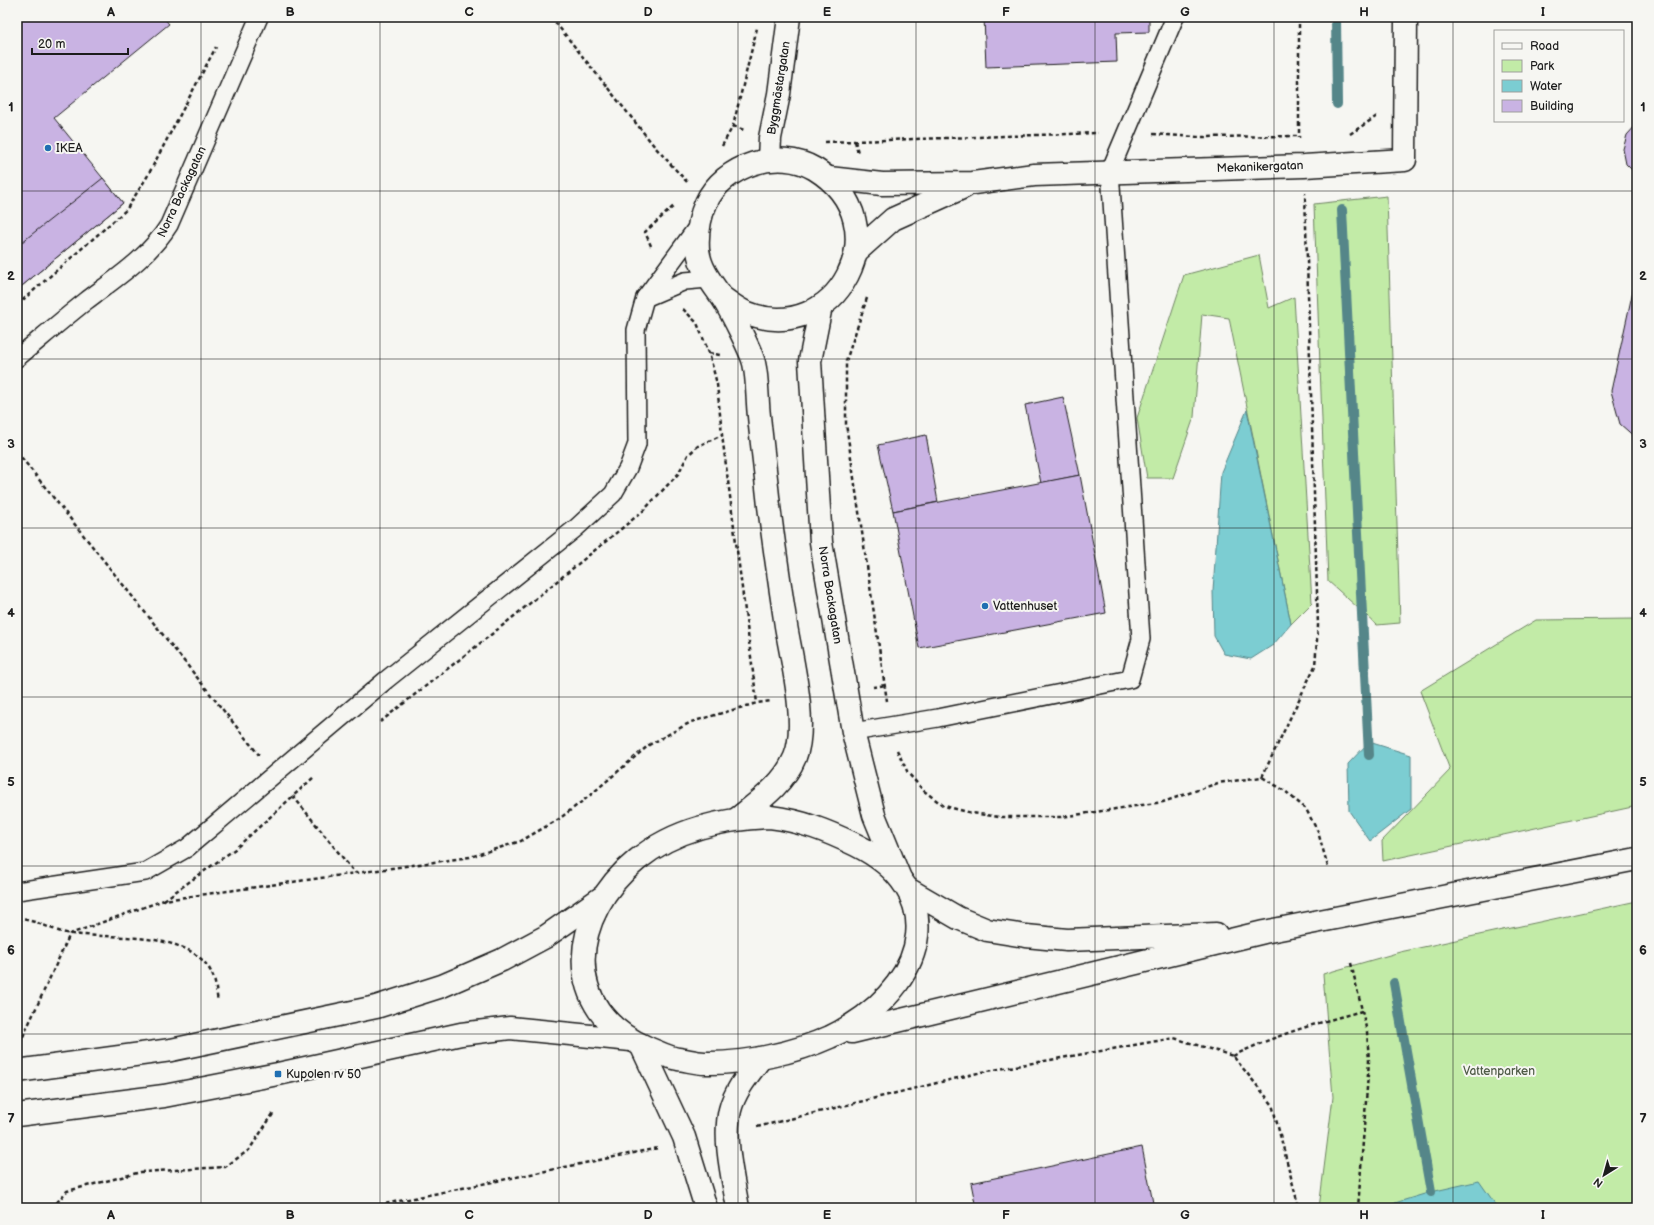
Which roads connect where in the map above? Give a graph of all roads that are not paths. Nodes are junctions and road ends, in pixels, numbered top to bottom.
1 (259, 17) edge
2 (790, 17) edge
3 (1175, 17) edge
4 (1406, 17) edge
5 (769, 160) junction
6 (1110, 171) junction
7 (829, 178) junction
8 (972, 184) junction
9 (698, 226) junction
10 (856, 252) junction
11 (708, 279) junction
12 (645, 298) junction
13 (723, 298) junction
14 (821, 306) junction
15 (17, 358) edge
16 (853, 732) junction
17 (737, 818) junction
18 (1637, 859) edge
19 (903, 883) junction
20 (17, 891) edge
21 (601, 898) junction
22 (1264, 932) junction
23 (831, 1037) junction
24 (637, 1043) junction
25 (761, 1058) junction
26 (17, 1071) edge
27 (17, 1115) edge
28 (706, 1208) edge
29 (738, 1208) edge

1 - 15 lane, Norra Backagatan
2 - 5 main road, Byggmästargatan
3 - 6 lane
4 - 6 main road, Mekanikergatan
5 - 7 main road
5 - 9 main road
6 - 8 main road, Mekanikergatan
6 - 16 lane
7 - 8 main road, Mekanikergatan
7 - 10 main road
8 - 10 main road, Mekanikergatan
9 - 11 main road
9 - 12 lane
10 - 14 main road
11 - 12 lane
11 - 13 main road
12 - 20 lane
13 - 14 main road
13 - 17 main road
14 - 16 main road, Norra Backagatan
16 - 19 main road, Norra Backagatan
17 - 19 main road
17 - 21 main road
18 - 22 main road
19 - 22 main road
19 - 23 main road, Norra Backagatan
21 - 24 main road
21 - 26 main road
22 - 23 main road
23 - 25 main road
24 - 25 main road
24 - 27 main road
24 - 28 main road
25 - 29 main road

